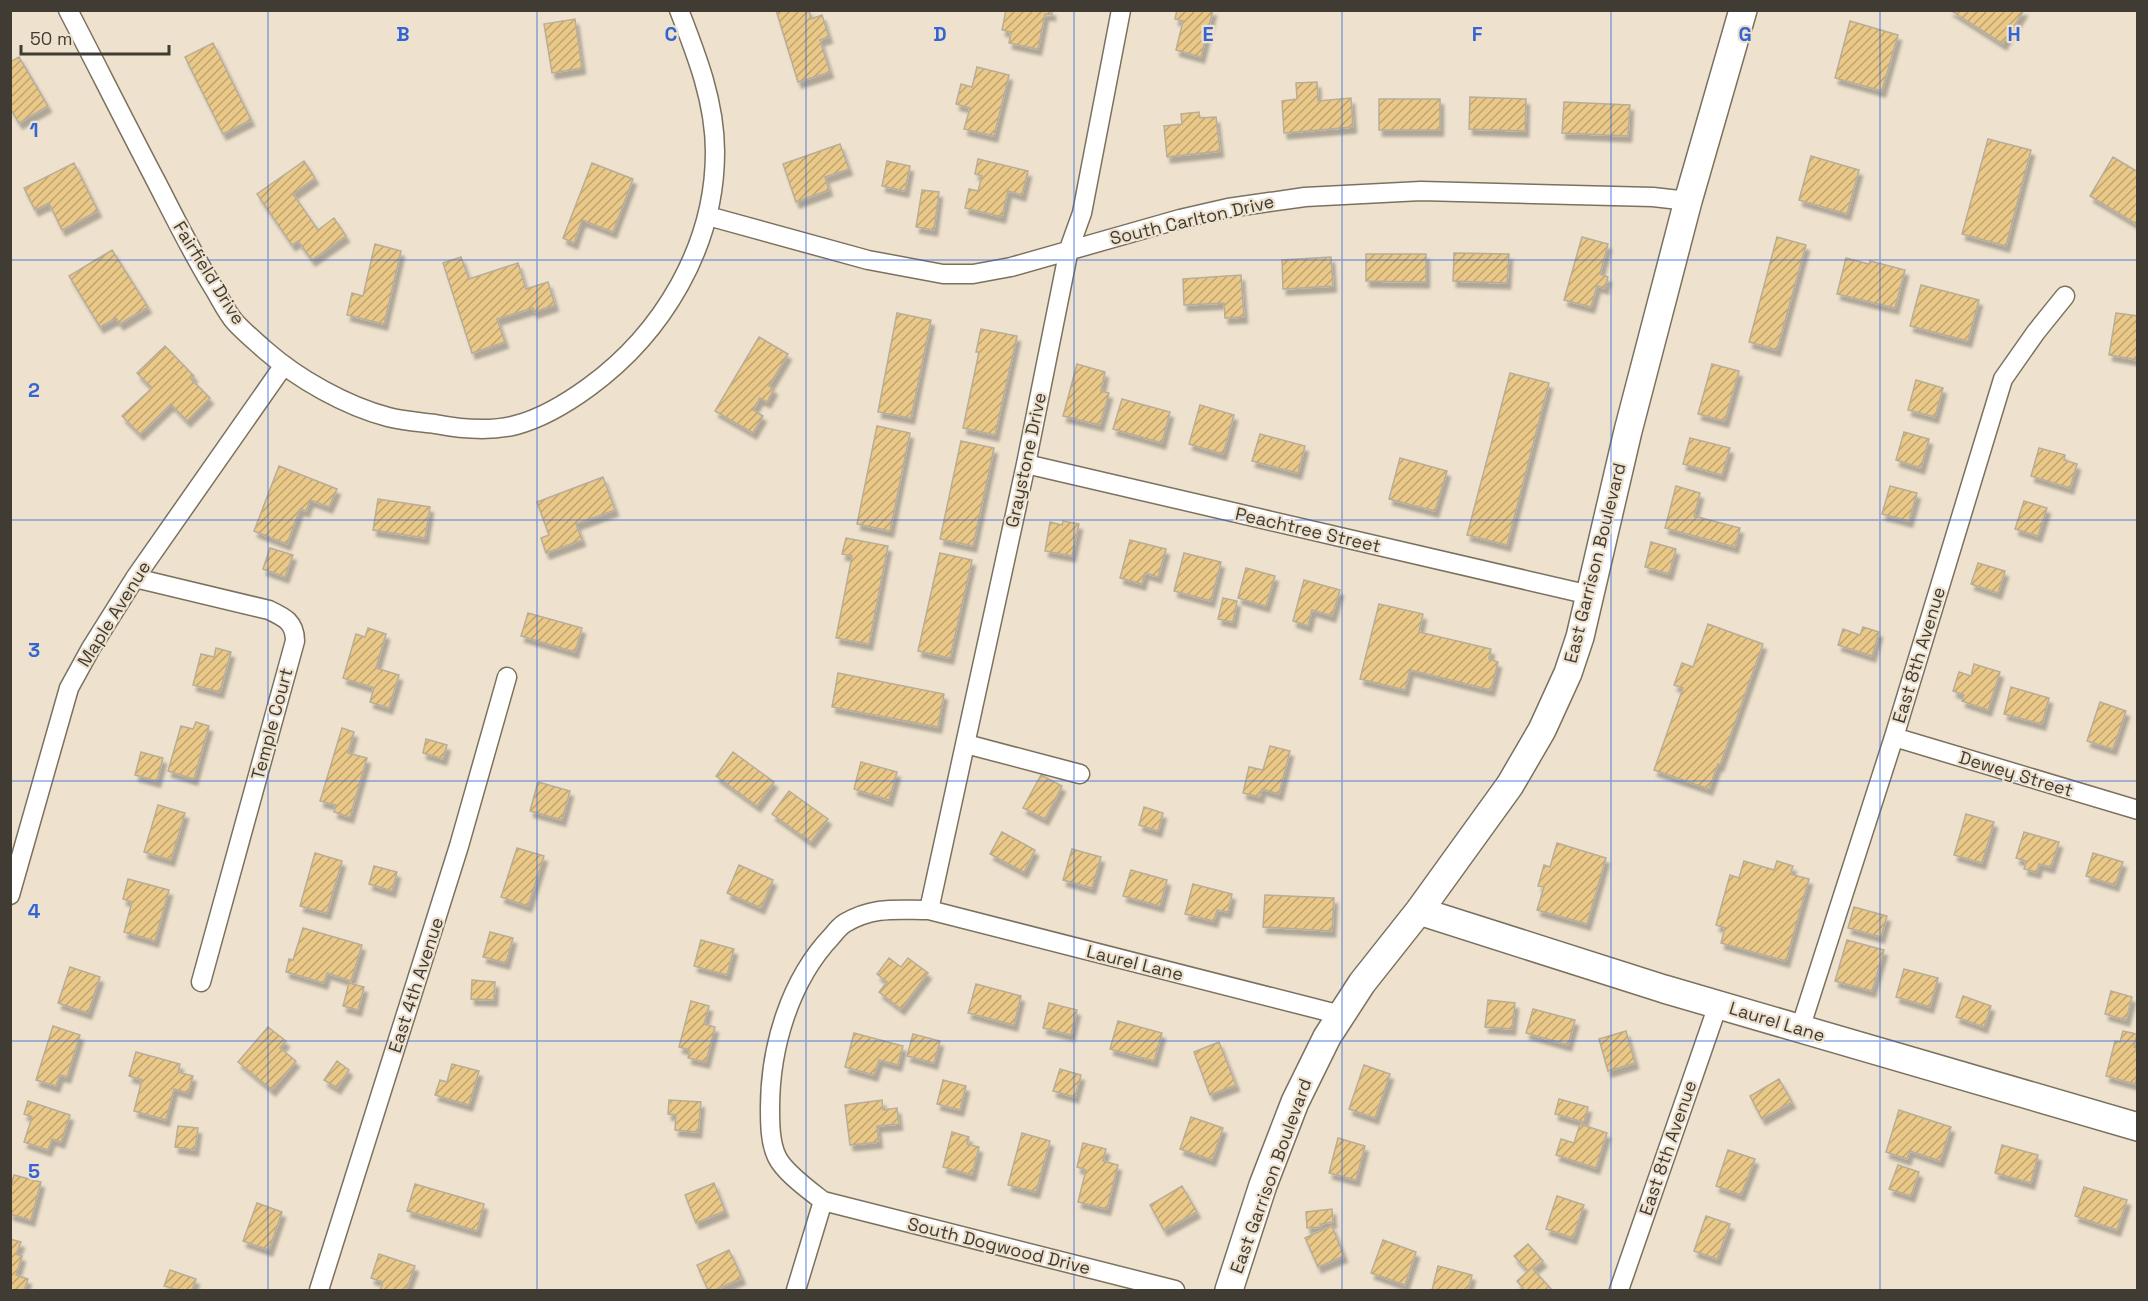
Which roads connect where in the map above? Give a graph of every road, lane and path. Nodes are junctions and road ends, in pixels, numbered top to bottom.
1 (68, 10) edge
2 (679, 10) edge
3 (1121, 10) edge
4 (1743, 10) edge
5 (1688, 201) junction
6 (708, 216) junction
7 (1069, 249) junction
8 (2065, 296) dead end
9 (284, 365) junction
10 (1026, 464) junction
11 (135, 578) junction
12 (1590, 596) junction
13 (507, 677) dead end
14 (1894, 737) junction
15 (966, 744) junction
16 (1080, 774) dead end
17 (2138, 810) edge
18 (10, 895) edge
19 (929, 910) junction
20 (1419, 912) junction
21 (201, 982) dead end
22 (1718, 1005) junction
23 (1341, 1015) junction
24 (1800, 1029) junction
25 (2138, 1127) edge
26 (823, 1201) junction
27 (319, 1290) edge
28 (796, 1290) edge
29 (1175, 1290) edge
30 (1229, 1290) edge
31 (1619, 1290) edge

1 - 9 street, Fairfield Drive
2 - 6 street, Fairfield Drive
3 - 7 street, Graystone Drive
4 - 5 main road, East Garrison Boulevard
5 - 7 street, South Carlton Drive
5 - 12 main road, East Garrison Boulevard
6 - 7 street, South Carlton Drive
6 - 9 street, Fairfield Drive
7 - 10 street, Graystone Drive
8 - 14 street, East 8th Avenue
9 - 11 street, Maple Avenue
10 - 12 street, Peachtree Street
10 - 15 street, Graystone Drive
11 - 18 street, Maple Avenue
11 - 21 street, Temple Court
12 - 20 main road, East Garrison Boulevard
13 - 27 street, East 4th Avenue
14 - 17 street, Dewey Street
14 - 24 street, East 8th Avenue
15 - 16 street
15 - 19 street, Graystone Drive
19 - 23 street, Laurel Lane
19 - 26 street, Laurel Lane
20 - 22 main road, Laurel Lane
20 - 23 main road, East Garrison Boulevard
22 - 24 main road, Laurel Lane
22 - 31 street, East 8th Avenue
23 - 30 main road, East Garrison Boulevard
24 - 25 main road, Laurel Lane
26 - 28 street
26 - 29 street, South Dogwood Drive

